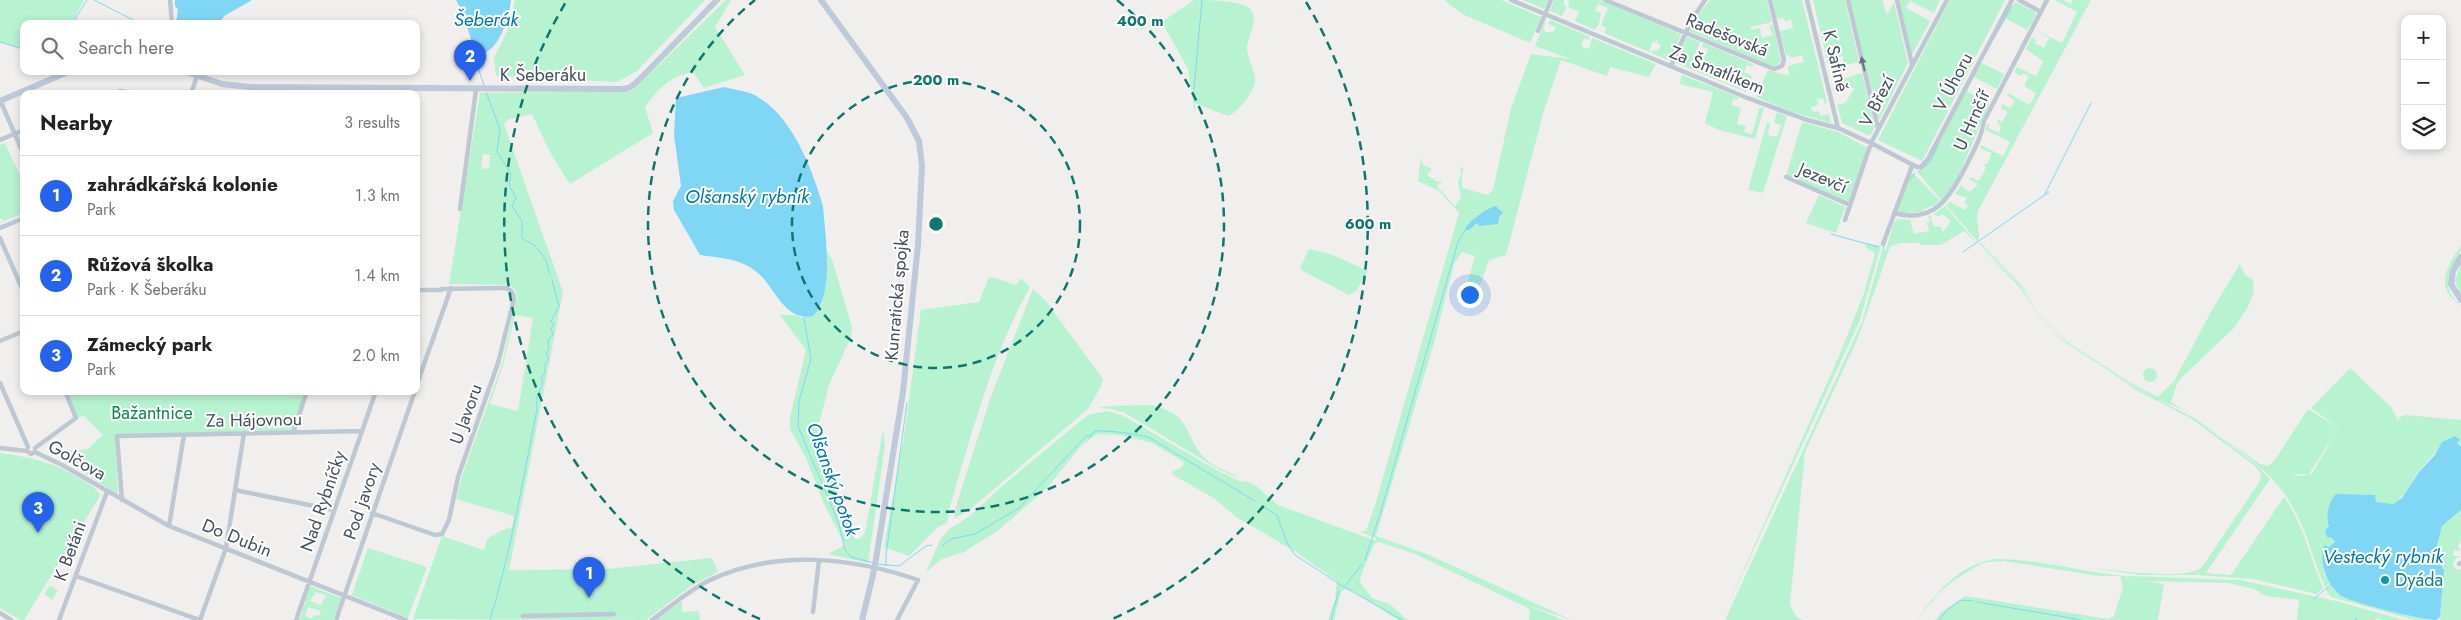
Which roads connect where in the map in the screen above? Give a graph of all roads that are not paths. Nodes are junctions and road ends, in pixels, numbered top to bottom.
1 (170, 0) edge
2 (717, 0) edge
3 (821, 0) edge
4 (1512, 0) edge
5 (1551, 0) edge
6 (1606, 0) edge
7 (1705, 0) edge
8 (1770, 0) edge
9 (1807, 0) edge
10 (1848, 0) edge
11 (1897, 0) edge
12 (1946, 0) edge
13 (2012, 0) edge
14 (2019, 0) edge
15 (2047, 0) edge
16 (2041, 12) junction
17 (1545, 13) junction
18 (172, 20) edge
19 (1538, 31) dead end
20 (1685, 33) junction
21 (1912, 64) junction
22 (1671, 66) junction
23 (60, 75) edge
24 (196, 76) joint
25 (24, 90) edge
26 (192, 90) edge
27 (309, 90) edge
28 (481, 90) junction
29 (420, 91) edge
30 (20, 92) edge
31 (0, 100) edge
32 (1838, 128) junction
33 (1878, 128) junction
34 (20, 132) edge
35 (15, 134) junction
36 (0, 140) edge
37 (1871, 143) junction
38 (20, 146) edge
39 (1912, 166) junction
40 (1786, 177) dead end
41 (1850, 205) junction
42 (460, 209) dead end
43 (1894, 213) junction
44 (20, 220) edge
45 (1846, 220) dead end
46 (0, 228) edge
47 (0, 238) edge
48 (1883, 244) dead end
49 (2461, 257) edge
50 (20, 284) edge
51 (451, 288) junction
52 (420, 290) edge
53 (2461, 300) edge
54 (20, 333) edge
55 (0, 341) edge
56 (420, 375) edge
57 (0, 383) edge
58 (67, 395) edge
59 (306, 395) edge
60 (375, 395) edge
61 (414, 395) edge
62 (362, 431) junction
63 (244, 433) junction
64 (293, 433) junction
65 (184, 435) junction
66 (0, 448) edge
67 (28, 449) junction
68 (35, 450) junction
69 (235, 490) junction
70 (106, 492) junction
71 (122, 500) junction
72 (334, 510) junction
73 (372, 513) junction
74 (169, 526) junction
75 (226, 548) junction
76 (819, 560) junction
77 (76, 576) junction
78 (309, 581) junction
79 (345, 595) junction
80 (813, 612) dead end
81 (0, 613) edge
82 (614, 614) dead end
83 (523, 616) dead end
84 (11, 620) edge
85 (59, 620) edge
86 (200, 620) edge
87 (296, 620) edge
88 (336, 620) edge
89 (406, 620) edge
90 (652, 620) edge
91 (862, 620) edge
92 (897, 620) edge

1 - 18 street
2 - 28 street, K Šeberáku
3 - 91 street, Kunratická spojka, bridge
4 - 17 street, Za Šmatlíkem
5 - 17 street
6 - 20 street, Radešovská
7 - 20 street
8 - 20 street, Radešovská
9 - 32 street, K Safině
33 -> 10 street
11 - 21 street
12 - 21 street, V Březí
13 - 39 street, V Úhoru
14 - 16 street
15 - 16 street, U Hrnčíř
16 - 43 street, U Hrnčíř
17 - 19 street
17 - 22 street, Za Šmatlíkem
20 - 22 street
21 - 33 street, V Březí
22 - 32 street, Za Šmatlíkem
23 - 25 street
24 - 26 street
24 - 27 street, K Šeberáku
28 - 29 street, K Šeberáku
28 - 42 street
30 - 31 street
31 - 35 street
32 - 37 street, Za Šmatlíkem
33 - 37 street, V Březí
34 - 35 street
35 - 36 street
35 - 38 street
37 - 39 street, Za Šmatlíkem
37 - 41 street, V Březí
39 - 43 street
40 - 41 street, Jezevčí
41 - 45 street, V Březí
43 - 48 street
44 - 46 street
47 - 50 street
49 - 53 street
51 - 52 street
51 - 56 street
51 - 73 street, U Javoru
54 - 55 street
57 - 67 street
58 - 68 street
59 - 64 street
60 - 62 street, Nad Rybníčky
61 - 73 street, Pod javory
62 - 64 street, Za Hájovnou
62 - 72 street, Nad Rybníčky
63 - 64 street, Za Hájovnou
63 - 65 street, Za Hájovnou
63 - 69 street
65 - 71 street, Za Hájovnou
65 - 74 street
66 - 67 street, Golčova
67 - 68 street, Golčova
68 - 70 street, Golčova
69 - 72 street
69 - 75 street
70 - 71 street, Golčova
70 - 77 street, K Betáni
71 - 74 street, Do Dubin
72 - 78 street, Nad Rybníčky
73 - 79 street, Pod javory
74 - 75 street, Do Dubin
75 - 78 street, Do Dubin
75 - 86 street
76 - 80 street
76 - 90 street
76 - 92 street
77 - 85 street, K Betáni
77 - 86 street
78 - 79 street, Do Dubin
78 - 87 street, Nad Rybníčky
79 - 88 street, Pod javory
79 - 89 street, Do Dubin
81 - 84 street
82 - 83 street

